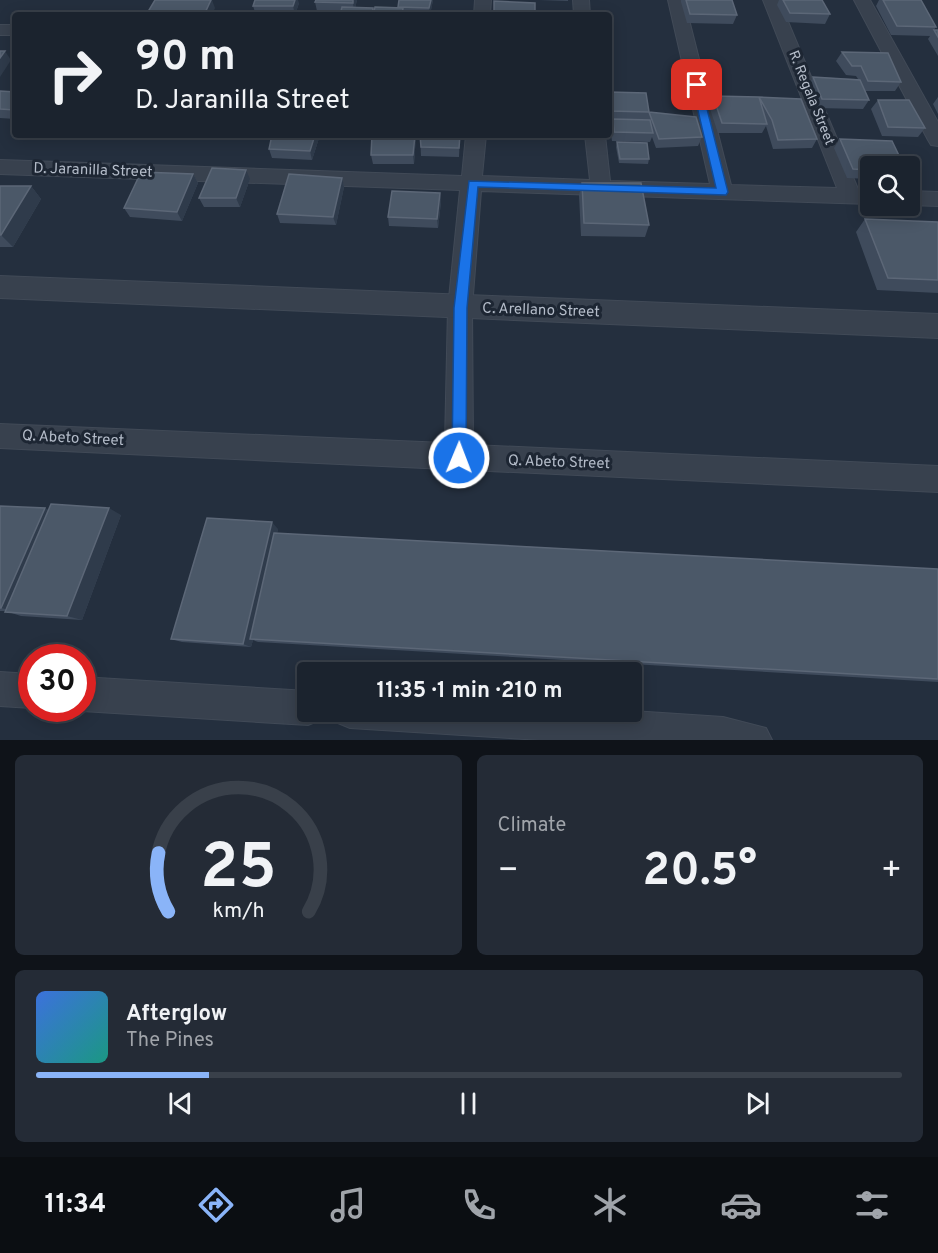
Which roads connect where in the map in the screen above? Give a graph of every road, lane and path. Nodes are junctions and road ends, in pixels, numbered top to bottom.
1 (676, 0) edge
2 (771, 0) edge
3 (862, 0) edge
4 (476, 138) edge
5 (595, 138) edge
6 (938, 140) edge
7 (0, 167) edge
8 (473, 183) junction
9 (601, 188) junction
10 (722, 192) junction
11 (860, 197) edge
12 (920, 198) edge
13 (938, 199) edge
14 (0, 287) edge
15 (460, 308) junction
16 (938, 326) edge
17 (0, 436) edge
18 (459, 458) junction
19 (938, 479) edge
20 (0, 689) edge
21 (18, 690) edge
22 (96, 695) edge
23 (297, 707) edge
24 (528, 722) edge
25 (754, 740) edge

1 - 10 street
2 - 11 street, R. Regala Street
3 - 6 street
4 - 8 street
5 - 9 street
7 - 8 street, D. Jaranilla Street
8 - 9 street, D. Jaranilla Street
8 - 15 street
9 - 10 street, D. Jaranilla Street
10 - 11 street, D. Jaranilla Street
12 - 13 street
14 - 15 street, C. Arellano Street
15 - 16 street, C. Arellano Street
15 - 18 street
17 - 18 street, Q. Abeto Street
18 - 19 street, Q. Abeto Street
20 - 21 street
22 - 23 street
24 - 25 street

